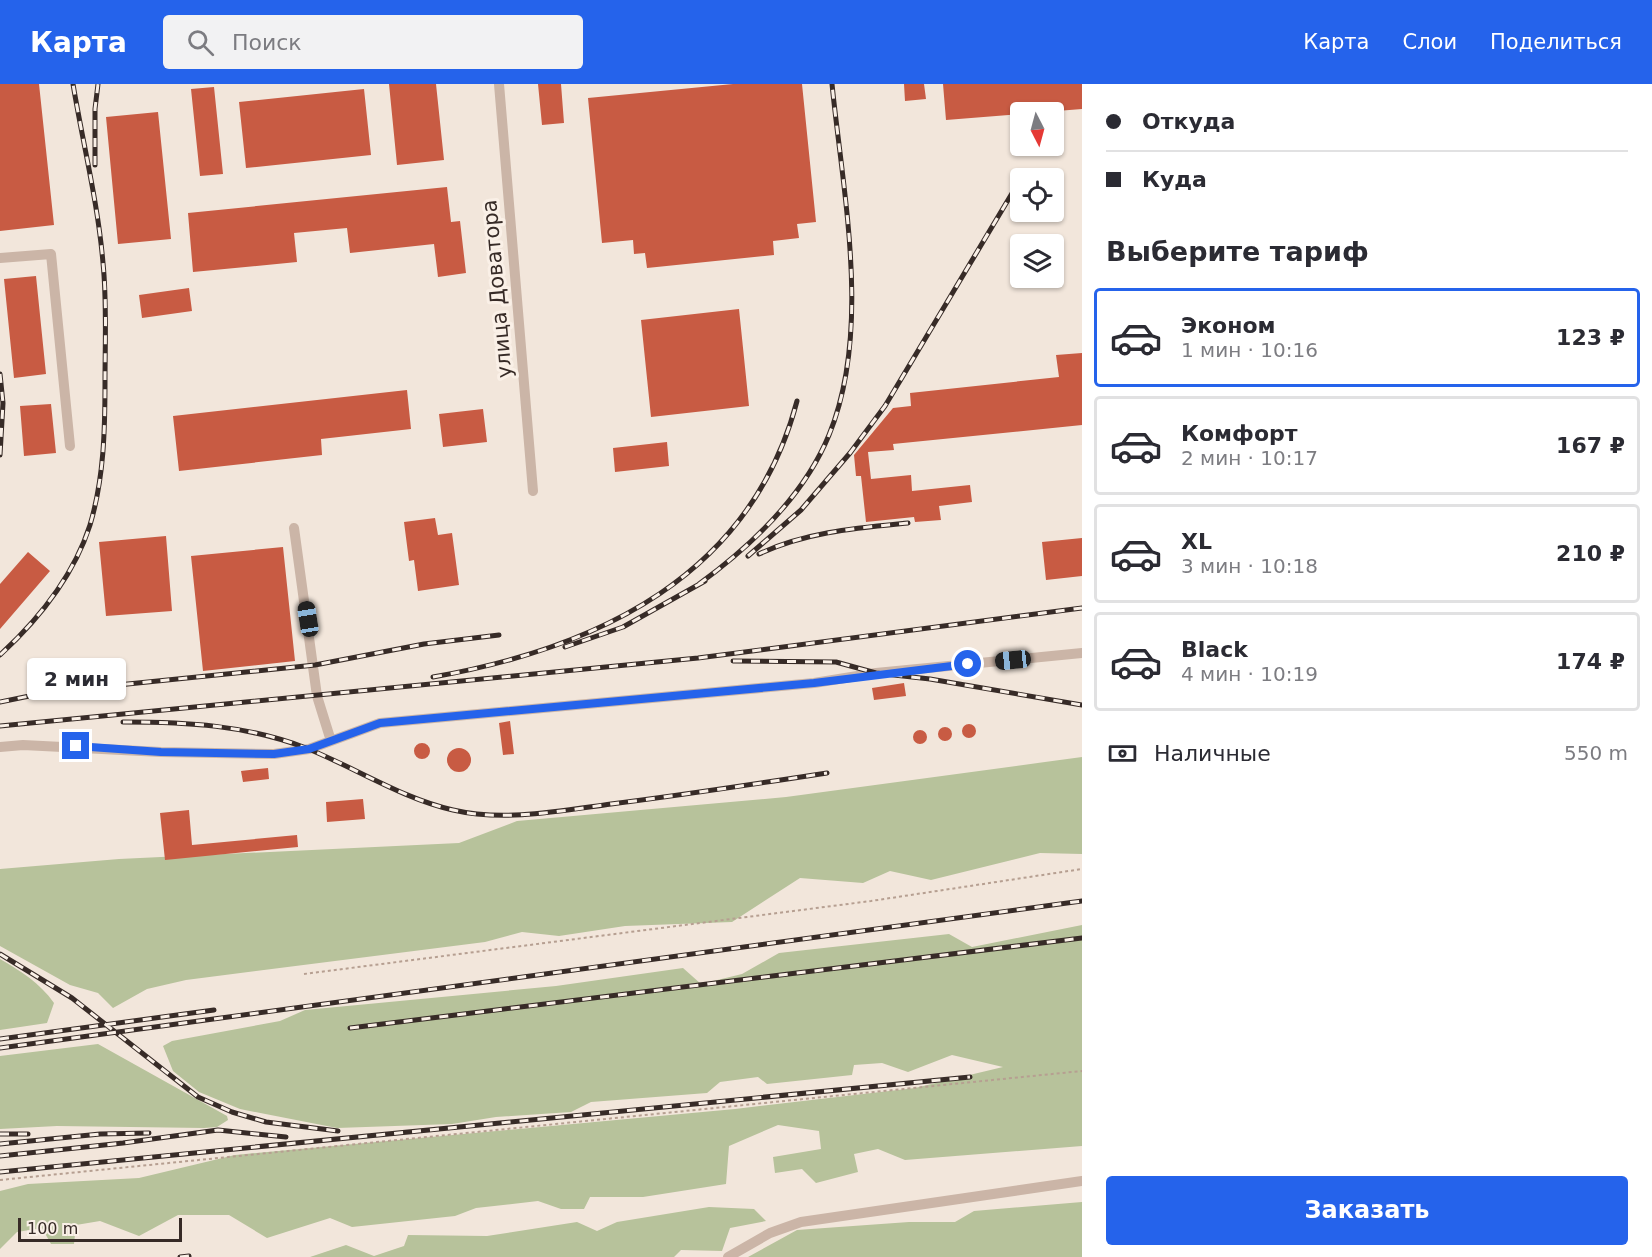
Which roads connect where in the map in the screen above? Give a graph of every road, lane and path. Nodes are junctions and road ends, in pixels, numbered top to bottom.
1 (499, 84) edge
2 (0, 258) edge
3 (70, 446) dead end
4 (533, 490) dead end
5 (294, 528) dead end
6 (1082, 652) edge
7 (331, 741) junction
8 (0, 747) edge
9 (1082, 869) edge
10 (304, 974) dead end
11 (1082, 1071) edge
12 (0, 1180) edge
13 (1082, 1181) edge
14 (728, 1257) edge

1 - 4 street, улица Доватора
2 - 3 street
5 - 7 street
6 - 7 street
7 - 8 street
9 - 10 path
11 - 12 path
13 - 14 street

